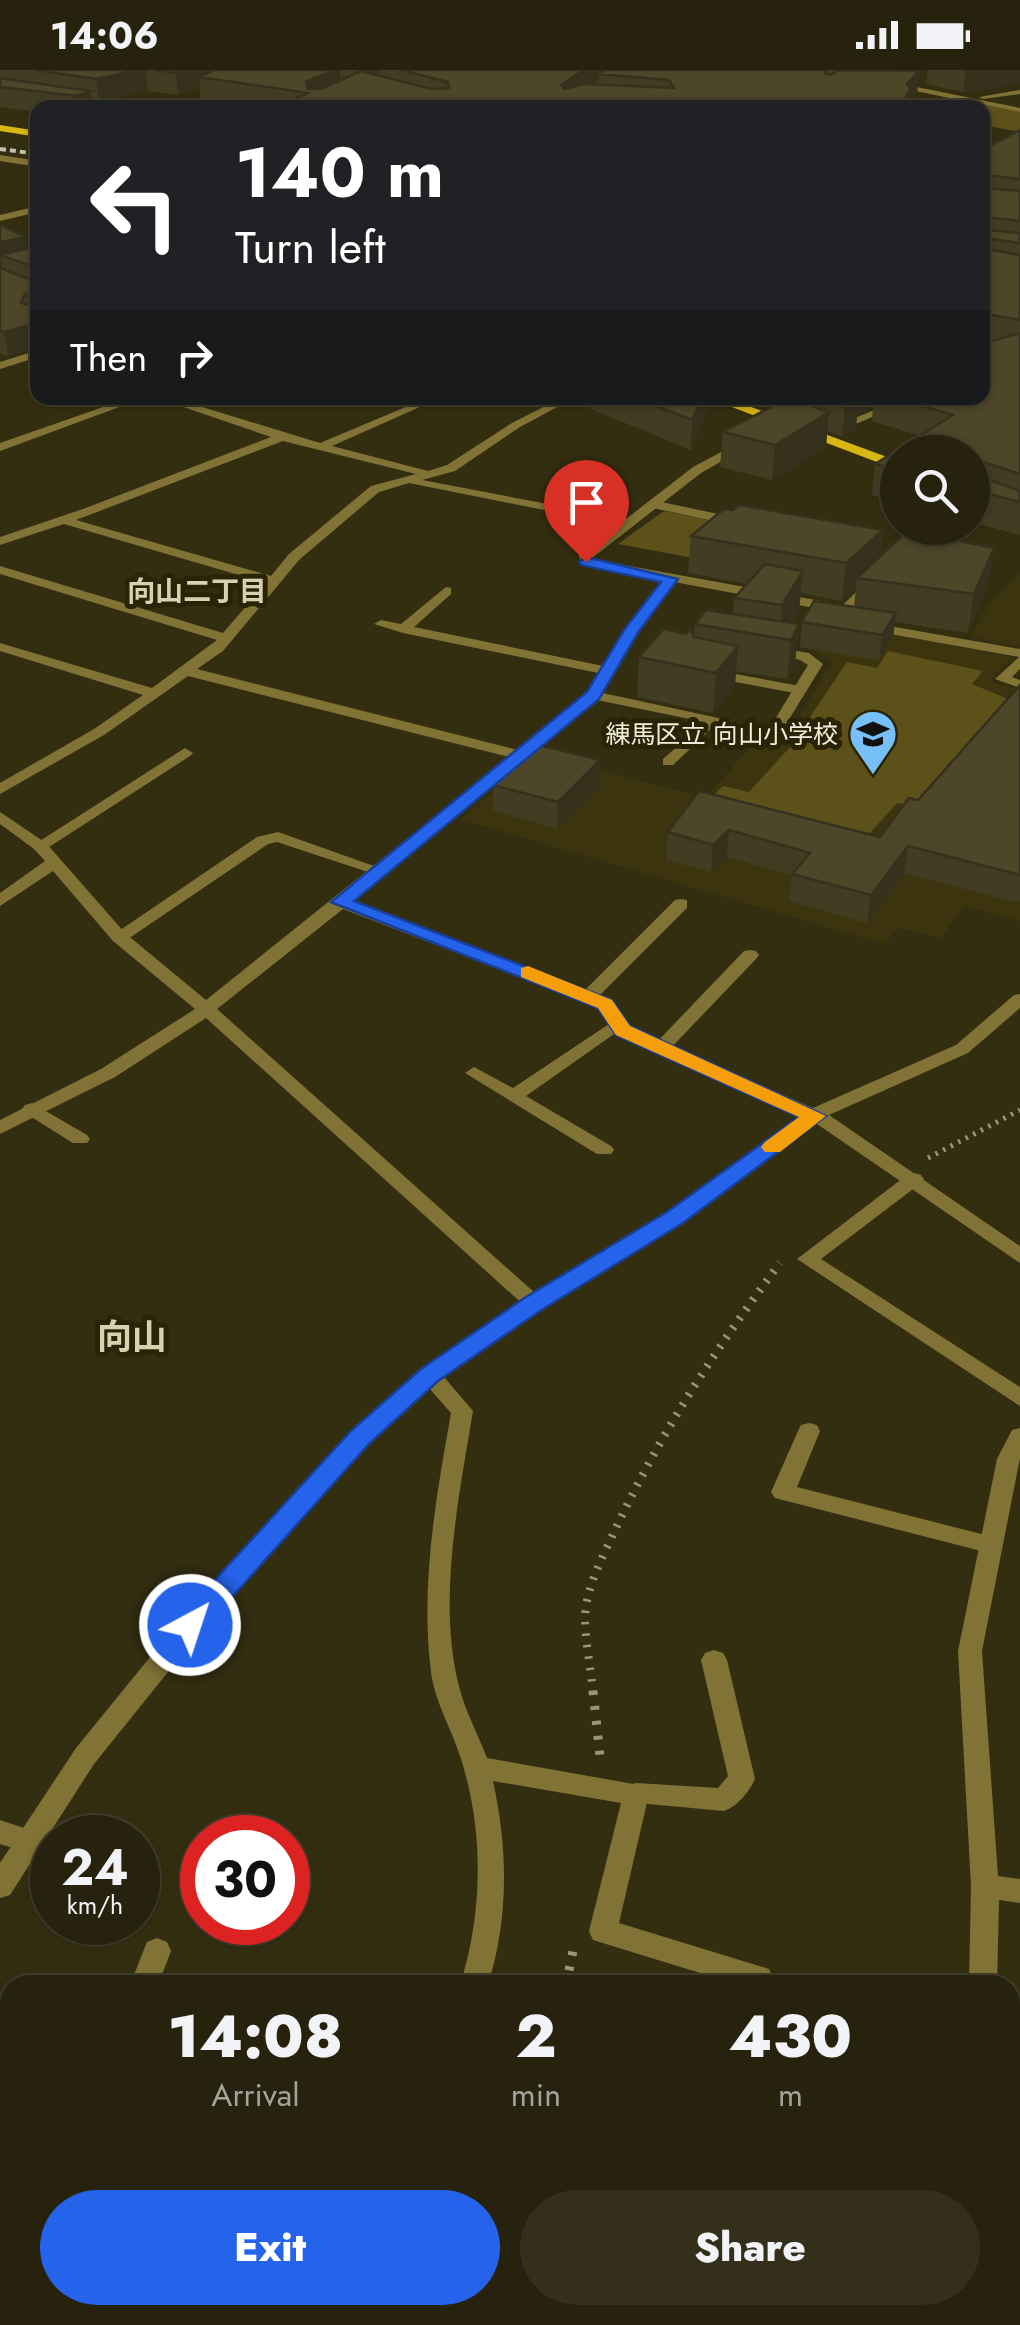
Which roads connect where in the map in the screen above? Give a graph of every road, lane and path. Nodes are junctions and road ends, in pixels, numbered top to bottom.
1 (884, 83) edge
2 (1020, 92) edge
3 (968, 99) junction
4 (962, 100) edge
5 (973, 100) edge
6 (990, 104) edge
7 (1020, 110) edge
8 (0, 119) edge
9 (30, 123) edge
10 (0, 128) edge
11 (30, 133) edge
12 (1020, 144) edge
13 (990, 148) edge
14 (1008, 151) junction
15 (1020, 153) edge
16 (0, 158) edge
17 (995, 158) edge
18 (30, 163) edge
19 (30, 211) edge
20 (0, 218) edge
21 (118, 405) edge
22 (184, 405) edge
23 (211, 405) edge
24 (419, 405) edge
25 (552, 405) edge
26 (726, 405) edge
27 (776, 405) edge
28 (895, 405) edge
29 (199, 410) junction
30 (784, 424) junction
31 (838, 428) junction
32 (282, 437) junction
33 (880, 443) edge
34 (0, 447) edge
35 (320, 447) junction
36 (880, 459) edge
37 (430, 474) junction
38 (403, 480) junction
39 (652, 504) junction
40 (63, 520) junction
41 (628, 523) junction
42 (760, 527) edge
43 (4, 535) edge
44 (914, 545) edge
45 (894, 563) edge
46 (0, 570) edge
47 (882, 575) edge
48 (670, 579) junction
49 (274, 581) junction
50 (446, 591) dead end
51 (812, 604) junction
52 (381, 624) dead end
53 (403, 628) junction
54 (632, 630) junction
55 (651, 633) dead end
56 (226, 638) junction
57 (0, 647) edge
58 (747, 647) edge
59 (1020, 657) edge
60 (696, 670) edge
61 (188, 671) junction
62 (608, 671) junction
63 (1020, 684) edge
64 (800, 690) junction
65 (156, 694) junction
66 (594, 695) junction
67 (710, 722) junction
68 (185, 753) dead end
69 (520, 755) junction
70 (668, 762) dead end
71 (0, 789) edge
72 (0, 817) edge
73 (40, 846) junction
74 (53, 862) junction
75 (380, 870) junction
76 (0, 902) edge
77 (341, 902) junction
78 (681, 904) dead end
79 (119, 937) junction
80 (750, 955) dead end
81 (588, 997) junction
82 (1020, 999) edge
83 (206, 1009) junction
84 (618, 1023) junction
85 (660, 1048) junction
86 (474, 1073) dead end
87 (514, 1095) junction
88 (32, 1110) junction
89 (1020, 1110) edge
90 (815, 1116) junction
91 (0, 1128) edge
92 (80, 1139) dead end
93 (604, 1150) dead end
94 (909, 1176) junction
95 (791, 1250) dead end
96 (1020, 1256) edge
97 (534, 1303) junction
98 (430, 1375) junction
99 (1020, 1398) edge
100 (809, 1431) dead end
101 (1020, 1436) edge
102 (989, 1544) junction
103 (714, 1660) dead end
104 (476, 1767) junction
105 (604, 1788) junction
106 (636, 1794) junction
107 (47, 1815) edge
108 (0, 1832) edge
109 (30, 1841) joint
110 (0, 1886) edge
111 (985, 1886) junction
112 (1020, 1890) edge
113 (575, 1940) dead end
114 (158, 1951) dead end
115 (148, 1975) edge
116 (478, 1975) edge
117 (568, 1975) edge
118 (749, 1975) edge
119 (982, 1975) edge

1 - 3 street
2 - 3 street
3 - 4 street
3 - 5 street
6 - 7 street
8 - 9 main road
10 - 11 main road
12 - 14 street
13 - 14 street
14 - 15 street
14 - 17 street
16 - 18 street
19 - 20 street
21 - 34 street
22 - 29 street
23 - 29 street
24 - 35 street
25 - 37 street
26 - 30 main road
27 - 31 main road
28 - 31 street
29 - 32 street
30 - 36 main road
30 - 39 street
31 - 33 main road
32 - 35 street
32 - 40 street
35 - 37 street
37 - 38 street
38 - 41 street
38 - 49 street
39 - 41 street
39 - 42 street
40 - 43 street
40 - 49 street
41 - 48 street
44 - 45 street
46 - 56 street
47 - 51 street
48 - 51 street
48 - 54 street
49 - 56 street
50 - 53 street
51 - 59 street
52 - 53 street
53 - 62 street
54 - 55 street
54 - 62 street
56 - 61 street
57 - 65 street
58 - 64 street
59 - 63 street
60 - 64 street
61 - 65 street
61 - 69 street
62 - 66 street
64 - 67 street
65 - 71 street
66 - 67 street
66 - 69 street
67 - 70 street
68 - 73 street
69 - 75 street
72 - 73 street
73 - 74 street
74 - 76 street
74 - 79 street
75 - 77 street
75 - 79 street
77 - 81 street
77 - 83 street
78 - 81 street
79 - 83 street
80 - 85 street
81 - 84 street
82 - 90 street
83 - 88 street
83 - 97 street
84 - 85 street
84 - 87 street
85 - 90 street
86 - 87 street
87 - 93 street
88 - 91 street
88 - 92 street
89 - 94 path
90 - 94 street
90 - 97 street
94 - 96 street
94 - 99 street
95 - 105 path
97 - 98 street
98 - 104 street
98 - 107 street
100 - 102 street
101 - 102 street
102 - 111 street
103 - 106 street
104 - 105 street
104 - 116 street
105 - 106 street
106 - 118 street
108 - 109 street
109 - 110 street
111 - 112 street
111 - 119 street
113 - 117 path
114 - 115 street

